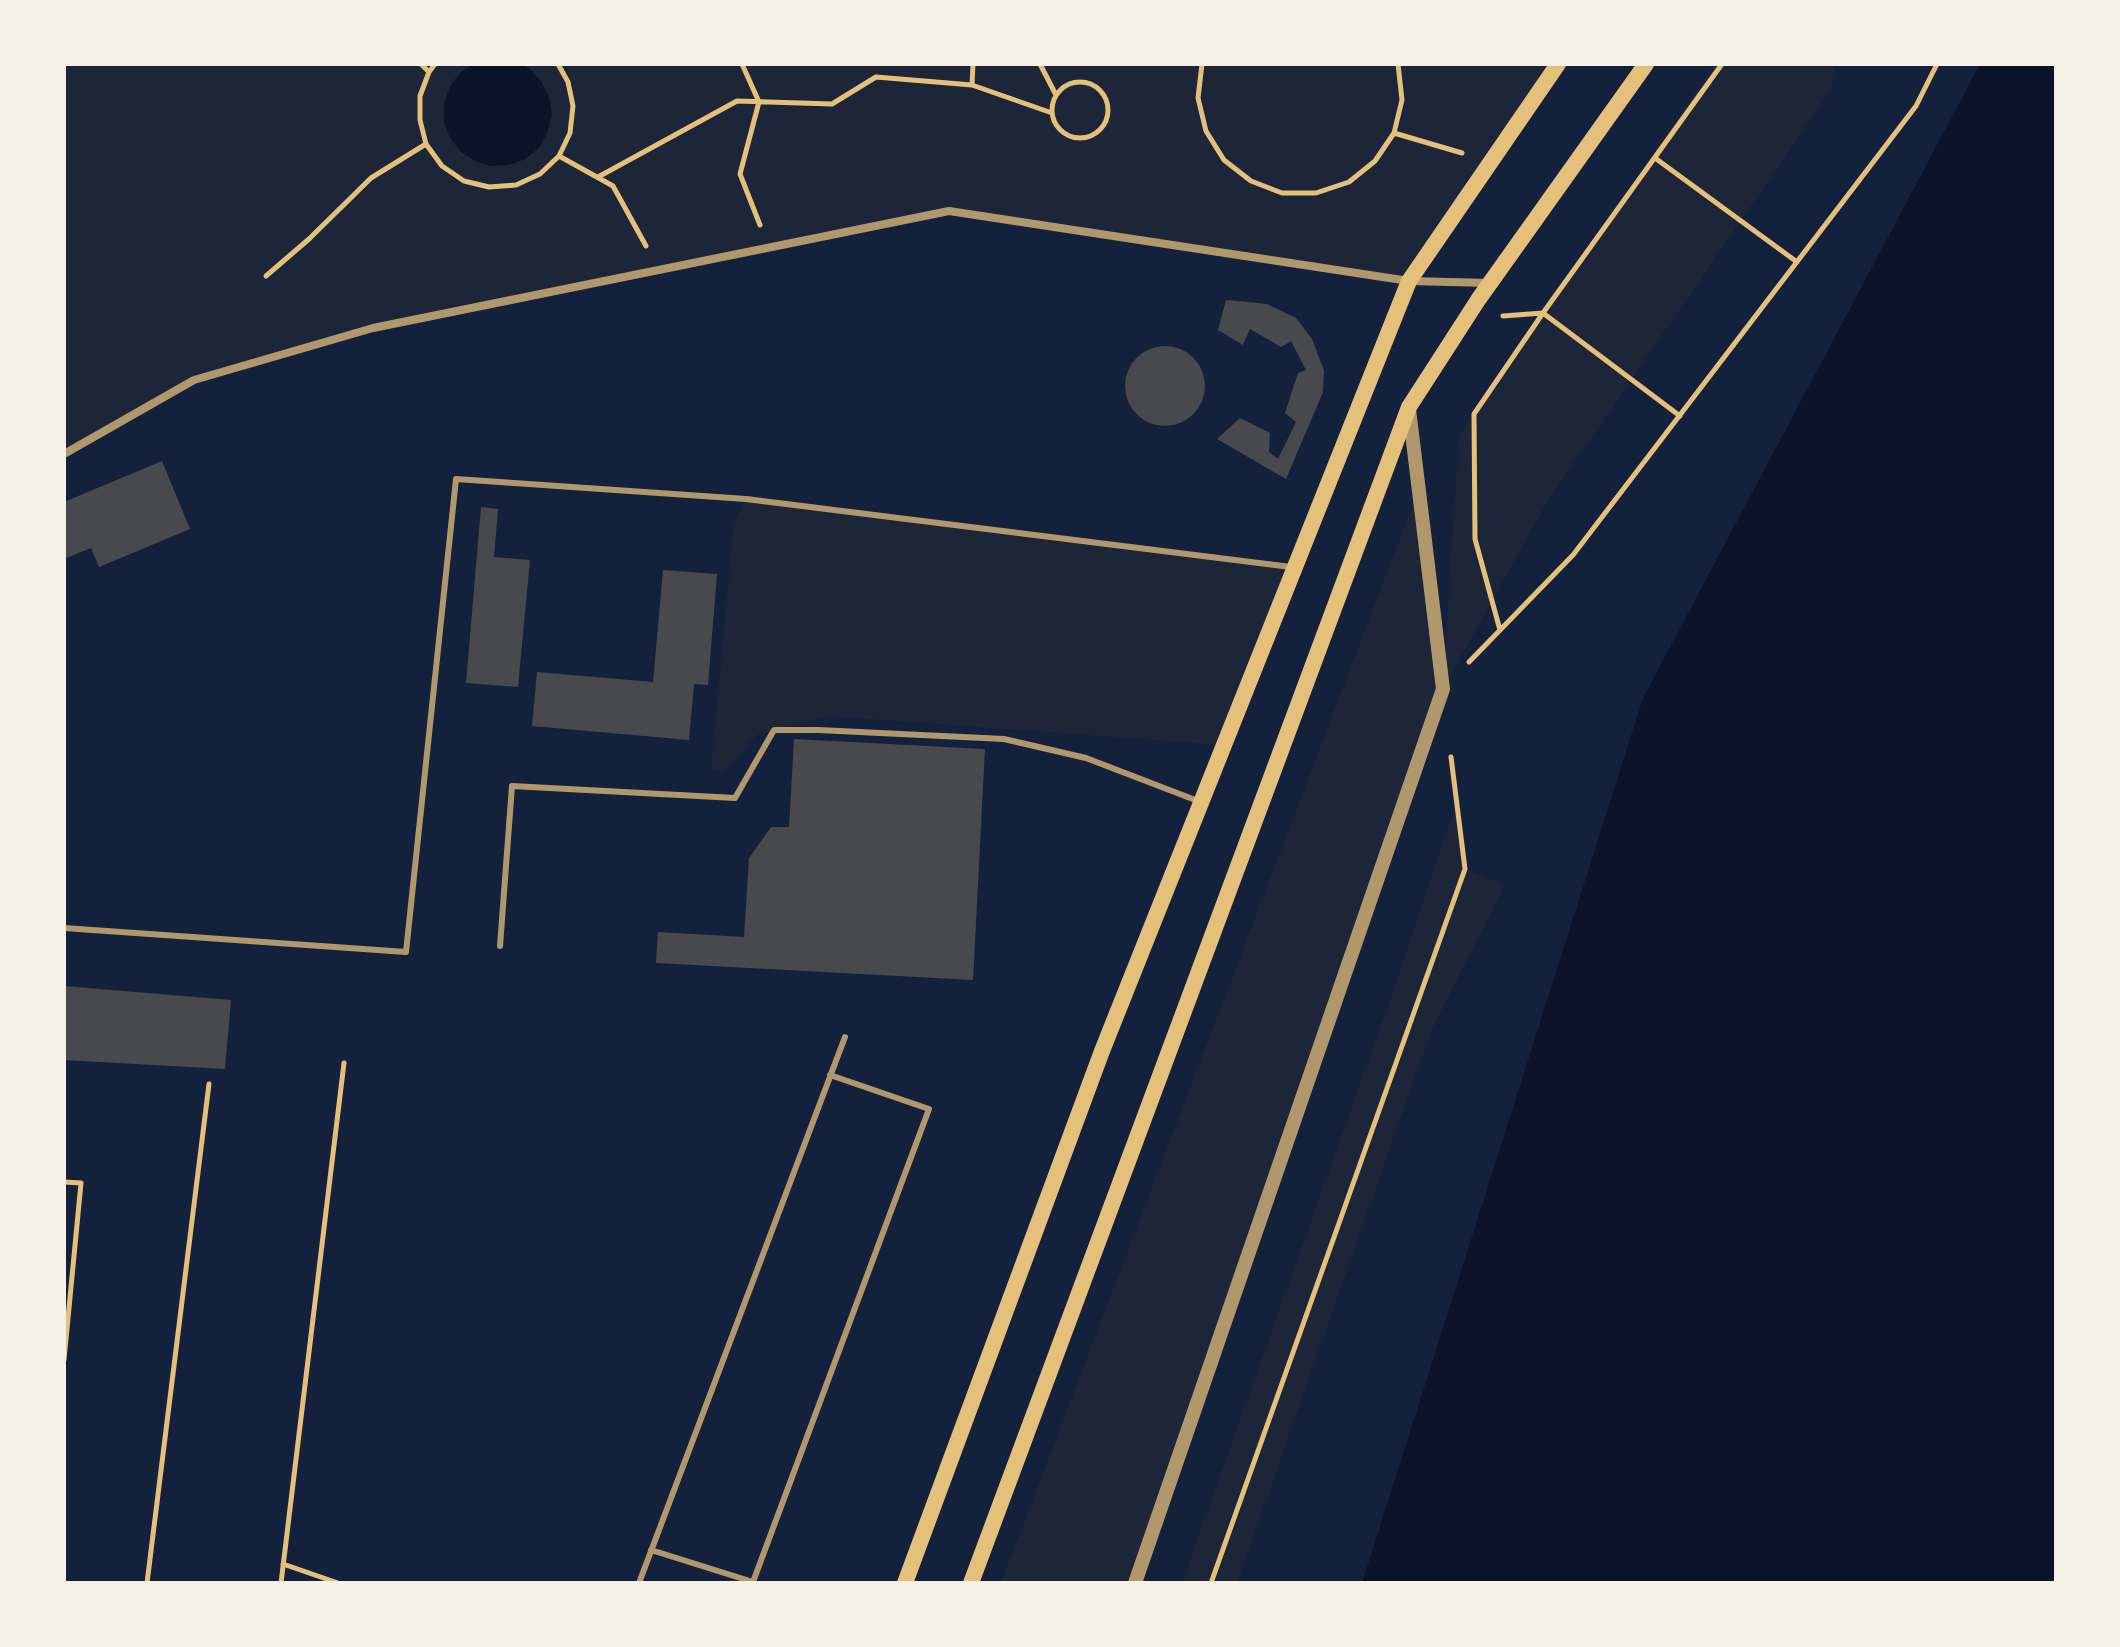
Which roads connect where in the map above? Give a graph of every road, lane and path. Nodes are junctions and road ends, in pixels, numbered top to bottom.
1 (421, 64) edge
2 (435, 64) edge
3 (558, 64) edge
4 (742, 64) edge
5 (973, 64) edge
6 (1040, 64) edge
7 (1202, 64) edge
8 (1398, 64) edge
9 (1558, 64) edge
10 (1646, 64) edge
11 (1722, 64) edge
12 (1937, 64) edge
13 (429, 72) junction
14 (972, 85) junction
15 (1056, 95) junction
16 (759, 102) junction
17 (1052, 113) junction
18 (1394, 133) junction
19 (426, 144) junction
20 (559, 156) junction
21 (1655, 158) junction
22 (1491, 161) junction
23 (598, 177) junction
24 (769, 248) junction
25 (1797, 262) junction
26 (659, 271) junction
27 (266, 276) dead end
28 (1409, 281) junction
29 (1490, 283) junction
30 (1543, 313) junction
31 (1466, 319) junction
32 (1409, 407) junction
33 (1680, 416) junction
34 (67, 450) edge
35 (1295, 568) junction
36 (1500, 631) junction
37 (1443, 689) junction
38 (1450, 746) dead end
39 (1202, 802) junction
40 (64, 928) edge
41 (500, 946) dead end
42 (845, 1037) dead end
43 (344, 1063) dead end
44 (830, 1075) junction
45 (209, 1084) dead end
46 (64, 1182) edge
47 (64, 1360) edge
48 (651, 1550) junction
49 (283, 1564) junction
50 (147, 1583) edge
51 (281, 1583) edge
52 (338, 1583) edge
53 (639, 1583) edge
54 (905, 1583) edge
55 (971, 1583) edge
56 (1135, 1583) edge
57 (1211, 1583) edge

1 - 13 path
2 - 13 path
3 - 20 path
4 - 16 path
5 - 14 path
6 - 15 path
7 - 18 path
8 - 18 path
9 - 22 main road
10 - 29 main road
11 - 21 path
12 - 25 path
13 - 19 path
14 - 16 path
14 - 17 path
15 - 17 path
15 - 17 path
16 - 23 path
16 - 24 path
18 - 22 path
19 - 20 path
19 - 27 path
20 - 23 path
21 - 25 path
21 - 30 path
22 - 28 main road
23 - 26 path
24 - 26 street
24 - 28 street
25 - 33 path
26 - 34 street
28 - 29 street
28 - 35 main road
29 - 31 main road
30 - 31 path
30 - 33 path
30 - 36 path
31 - 32 main road
32 - 37 street
32 - 55 main road
33 - 36 path
35 - 39 main road
35 - 40 lane
36 - 37 path
37 - 56 street
38 - 57 path
39 - 41 lane
39 - 54 main road
42 - 44 lane
43 - 49 path
44 - 48 lane
44 - 48 lane
45 - 50 path
46 - 47 path
48 - 53 lane
49 - 51 path
49 - 52 path

